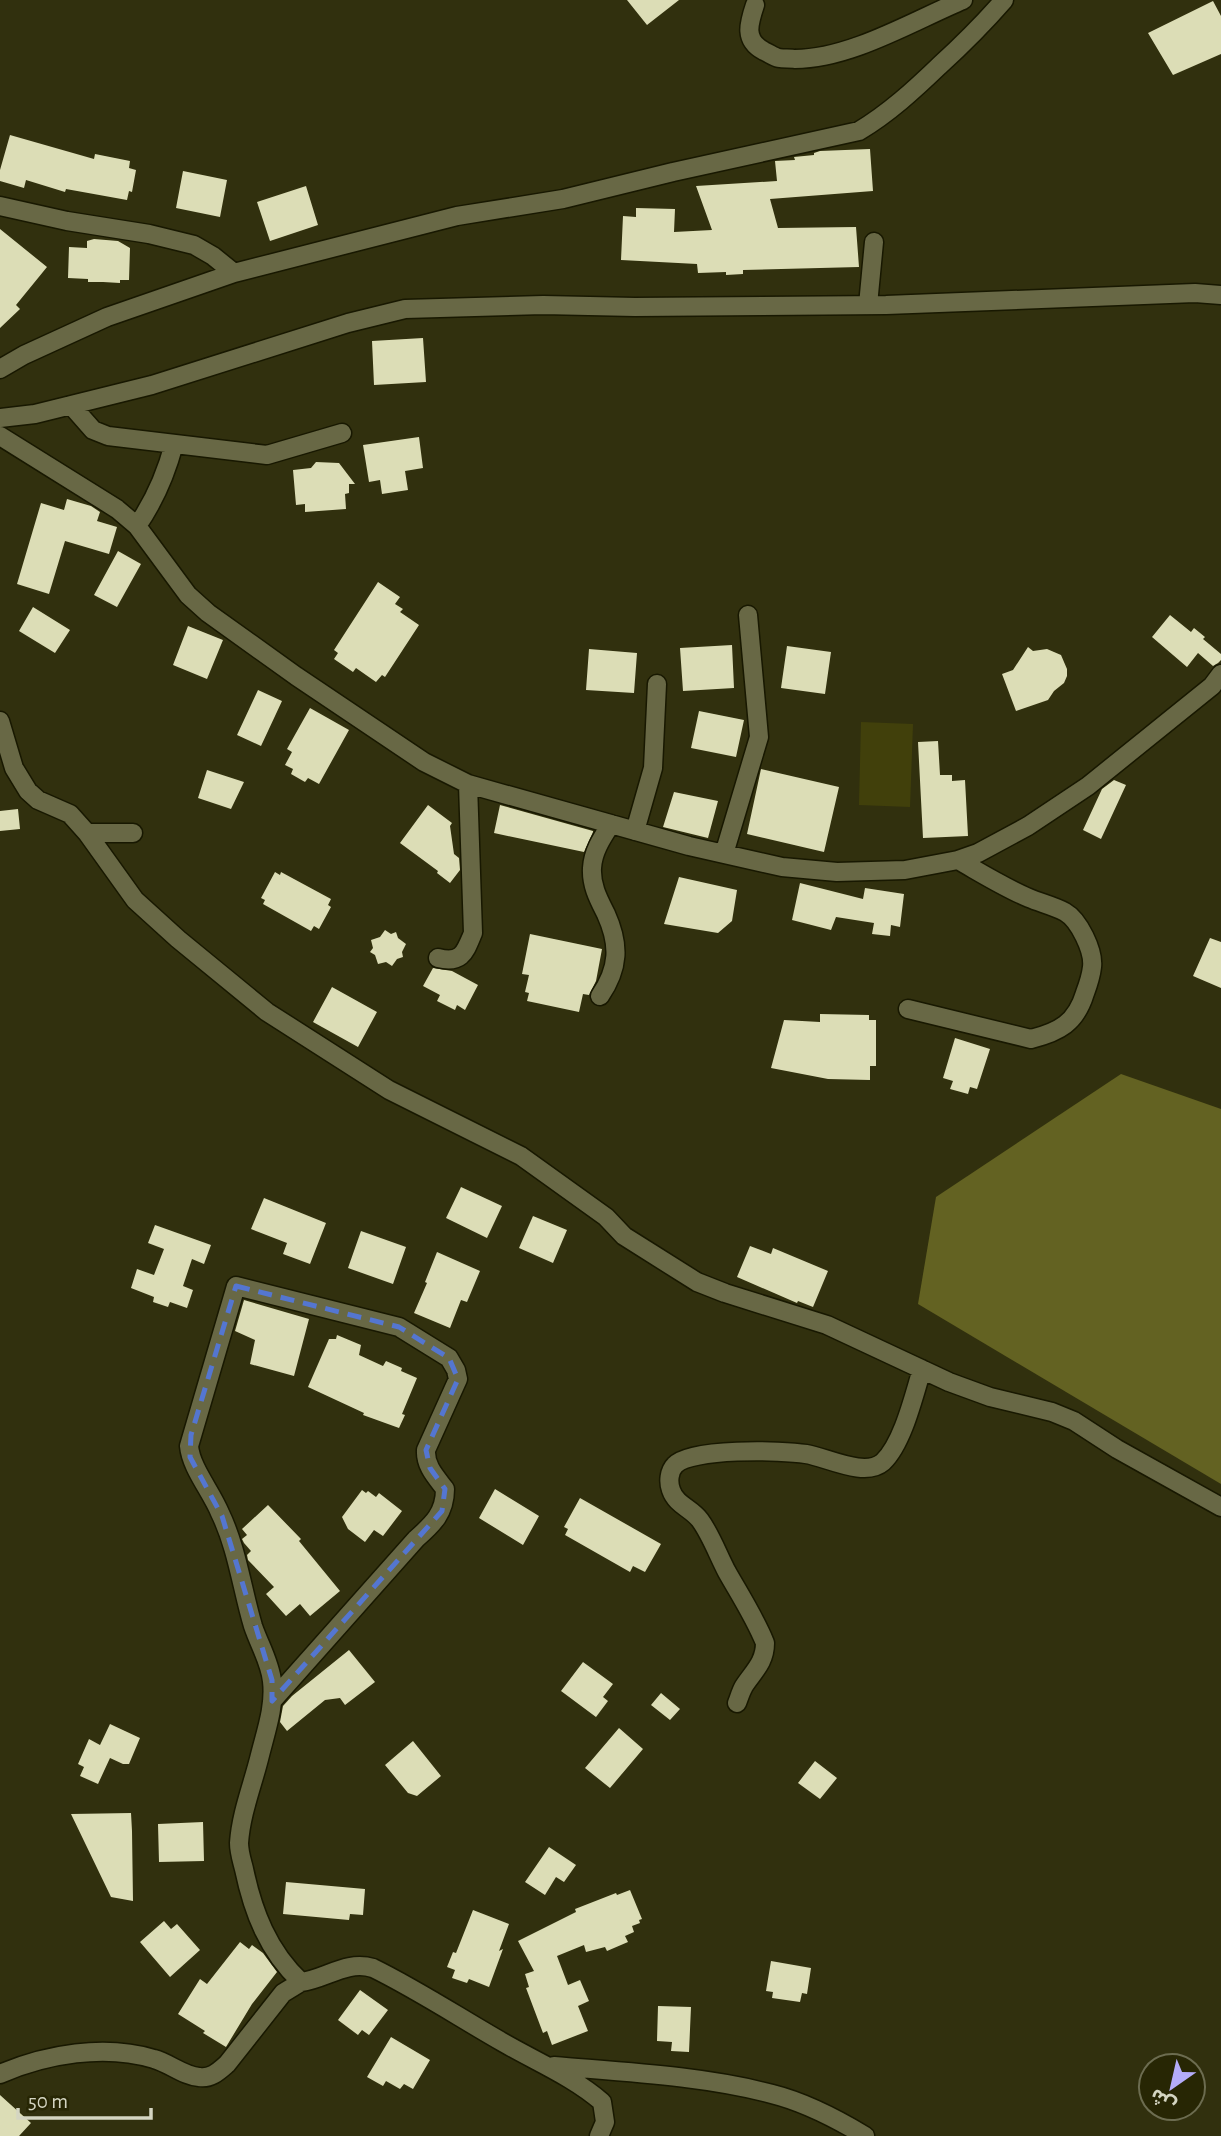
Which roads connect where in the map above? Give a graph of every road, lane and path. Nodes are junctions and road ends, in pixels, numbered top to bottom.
1 (963, 0) edge
2 (1004, 0) edge
3 (755, 5) dead end
4 (0, 206) edge
5 (874, 242) dead end
6 (234, 273) junction
7 (1221, 295) edge
8 (868, 305) junction
9 (0, 369) edge
10 (71, 405) junction
11 (0, 418) edge
12 (342, 433) dead end
13 (0, 436) edge
14 (174, 444) junction
15 (137, 526) junction
16 (748, 615) dead end
17 (1221, 674) edge
18 (657, 684) dead end
19 (0, 723) edge
20 (468, 784) junction
21 (611, 824) junction
22 (635, 831) junction
23 (87, 833) junction
24 (133, 833) dead end
25 (724, 854) junction
26 (958, 860) junction
27 (438, 958) dead end
28 (600, 996) dead end
29 (908, 1009) dead end
30 (922, 1369) junction
31 (1221, 1507) edge
32 (272, 1701) junction
33 (737, 1703) dead end
34 (301, 1982) junction
35 (546, 2066) junction
36 (0, 2074) edge
37 (599, 2136) edge
38 (865, 2136) edge

1 - 3 street
2 - 6 street
4 - 6 street
5 - 8 street
6 - 9 street
7 - 8 street
8 - 10 street
10 - 11 street
10 - 14 street
12 - 14 street
13 - 15 street
14 - 15 street
15 - 20 street
16 - 25 street
17 - 26 street
18 - 22 street
19 - 23 street
20 - 21 street
20 - 27 street
21 - 22 street
21 - 28 street
22 - 25 street
23 - 24 street
23 - 30 street
25 - 26 street
26 - 29 street
30 - 31 street
30 - 33 street
32 - 32 street
32 - 34 street
34 - 35 street
34 - 36 street
35 - 37 street
35 - 38 street

